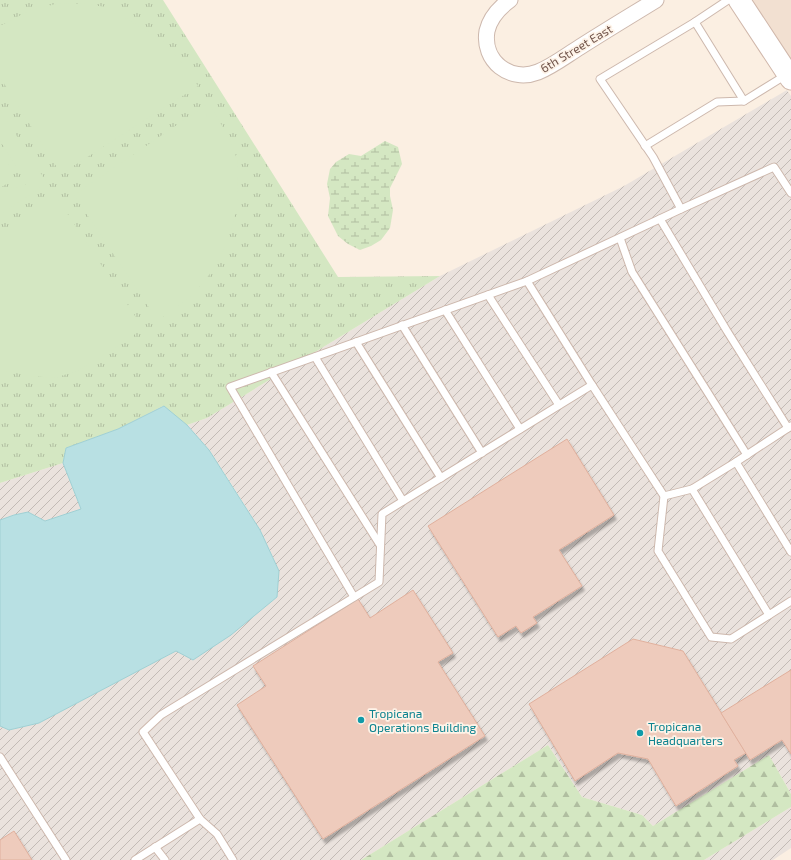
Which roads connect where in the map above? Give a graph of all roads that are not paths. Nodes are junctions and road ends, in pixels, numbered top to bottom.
1 (510, 0) edge
2 (656, 0) edge
3 (728, 0) edge
4 (740, 0) edge
5 (694, 22) junction
6 (789, 77) edge
7 (744, 100) junction
8 (645, 146) junction
9 (791, 193) edge
10 (681, 209) junction
11 (660, 219) junction
12 (620, 238) junction
13 (527, 281) junction
14 (488, 295) junction
15 (445, 310) junction
16 (402, 325) junction
17 (356, 342) junction
18 (315, 357) junction
19 (271, 372) junction
20 (592, 385) junction
21 (559, 405) junction
22 (790, 427) edge
23 (520, 429) junction
24 (482, 453) junction
25 (747, 455) junction
26 (736, 462) junction
27 (441, 478) junction
28 (692, 489) junction
29 (664, 496) junction
30 (403, 501) junction
31 (380, 545) junction
32 (791, 552) edge
33 (354, 597) junction
34 (791, 601) edge
35 (768, 615) junction
36 (0, 756) edge
37 (200, 819) junction
38 (155, 847) junction
39 (66, 860) edge
40 (135, 860) edge
41 (164, 860) edge
42 (233, 860) edge

1 - 2 street, 6th Street East
3 - 5 lane
4 - 6 street
5 - 7 lane
5 - 8 lane
6 - 7 lane
7 - 8 lane
8 - 10 lane
9 - 10 lane
10 - 11 lane
11 - 12 lane
11 - 22 lane
12 - 13 lane
12 - 25 lane
13 - 14 lane
13 - 20 lane
14 - 15 lane
14 - 21 lane
15 - 16 lane
15 - 23 lane
16 - 17 lane
16 - 24 lane
17 - 18 lane
17 - 27 lane
18 - 19 lane
18 - 30 lane
19 - 31 lane
19 - 33 lane
20 - 21 lane
20 - 29 lane
21 - 23 lane
22 - 25 lane
23 - 24 lane
24 - 27 lane
25 - 26 lane
26 - 28 lane
26 - 32 lane
27 - 30 lane
28 - 29 lane
28 - 35 lane
29 - 35 lane
30 - 31 lane
31 - 33 lane
33 - 37 lane
34 - 35 lane
36 - 39 lane
37 - 38 lane
37 - 42 lane
38 - 40 lane
38 - 41 lane

